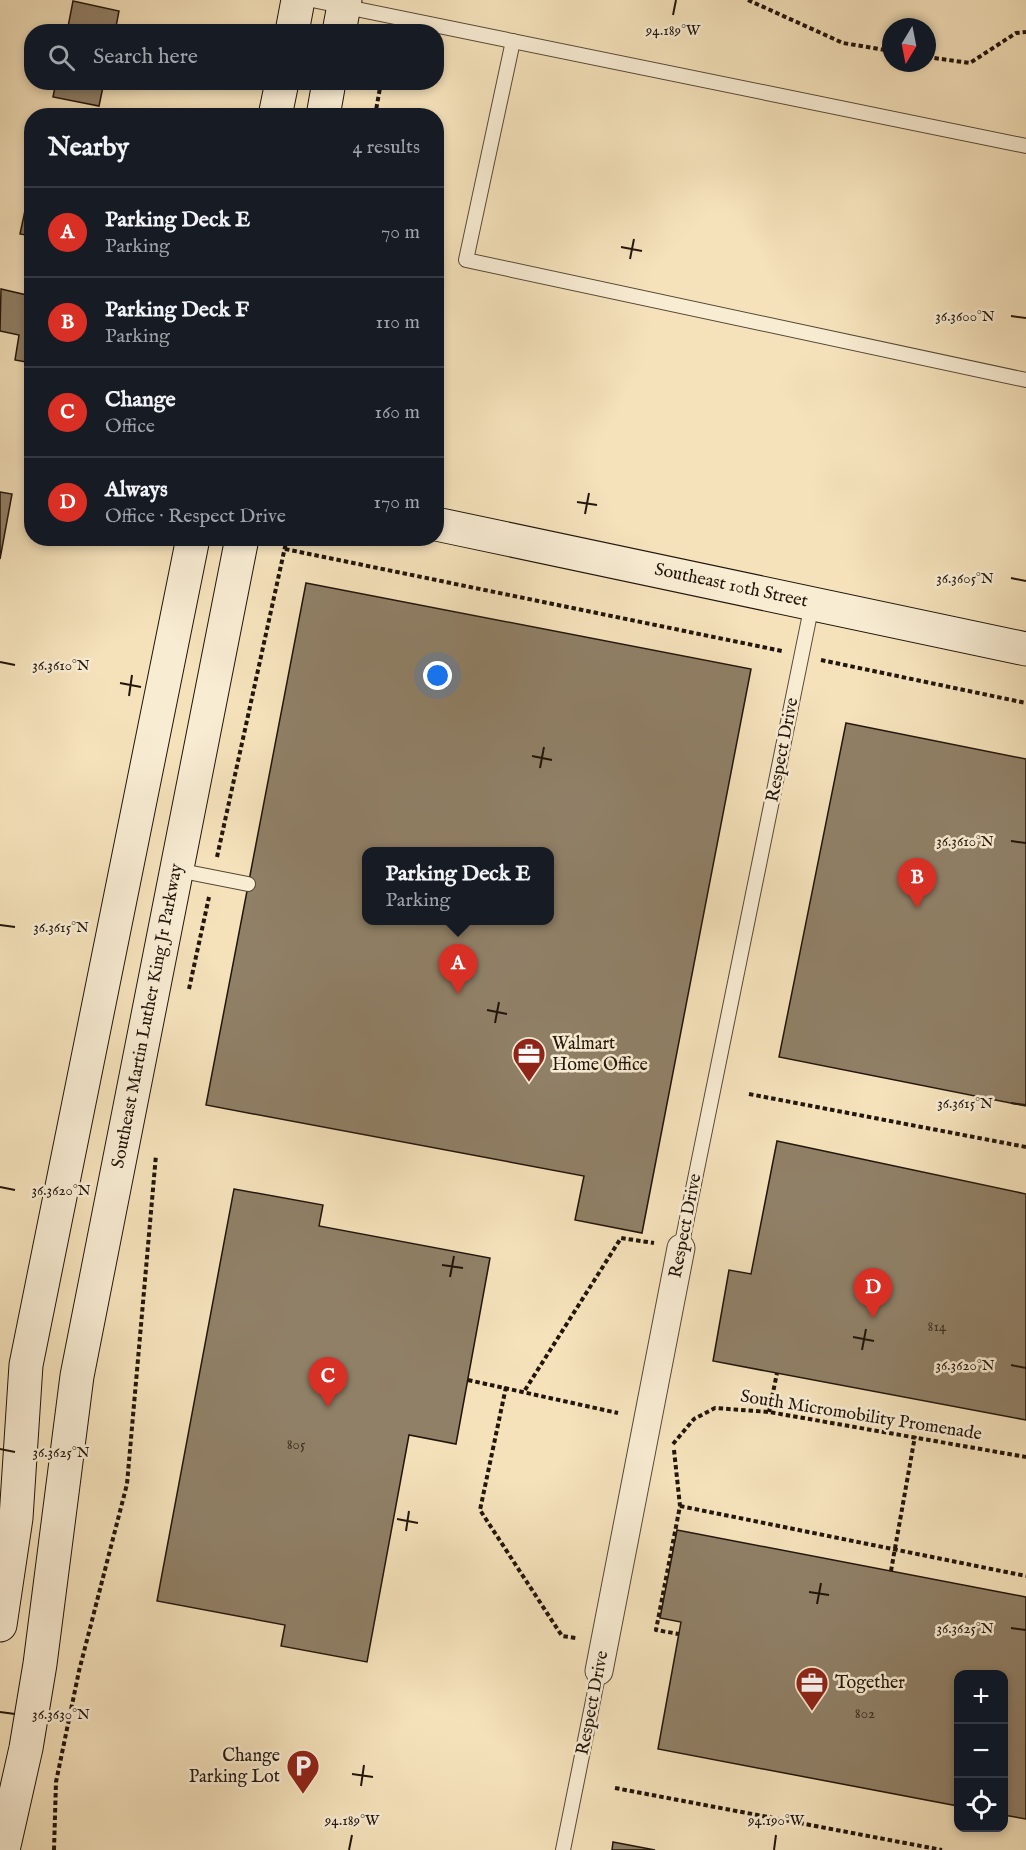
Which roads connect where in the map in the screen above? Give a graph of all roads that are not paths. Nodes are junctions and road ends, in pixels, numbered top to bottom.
1 (298, 0) edge
2 (312, 0) edge
3 (342, 13) edge
4 (294, 24) edge
5 (409, 24) edge
6 (444, 30) edge
7 (513, 41) junction
8 (280, 90) edge
9 (328, 90) edge
10 (277, 108) edge
11 (324, 108) edge
12 (1026, 146) edge
13 (1026, 380) edge
14 (444, 526) edge
15 (191, 546) edge
16 (240, 546) edge
17 (812, 603) junction
18 (1026, 649) edge
19 (177, 870) junction
20 (248, 884) dead end
21 (681, 1248) joint
22 (0, 1625) edge
23 (599, 1671) joint
24 (3, 1850) edge
25 (564, 1850) edge

1 - 4 street
2 - 3 lane
3 - 5 lane
6 - 7 lane
7 - 12 lane
7 - 13 lane
8 - 10 street
9 - 11 street
14 - 17 street, Southeast 10th Street
15 - 22 street
16 - 19 street, Southeast Martin Luther King Jr Parkway
17 - 18 street, Southeast 10th Street
17 - 21 lane, Respect Drive
19 - 20 lane
19 - 24 street, Southeast Martin Luther King Jr Parkway
21 - 23 street, Respect Drive
23 - 25 lane, Respect Drive

